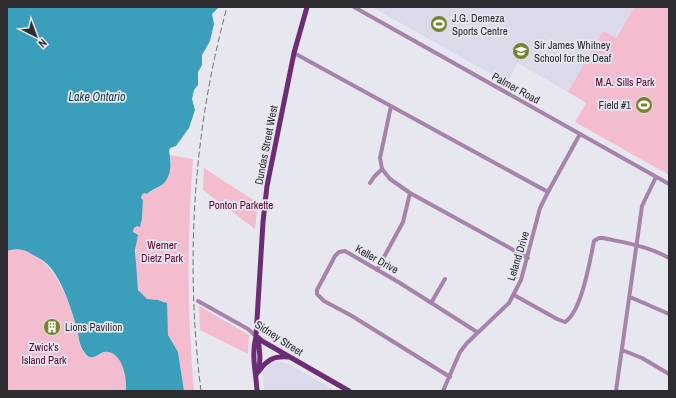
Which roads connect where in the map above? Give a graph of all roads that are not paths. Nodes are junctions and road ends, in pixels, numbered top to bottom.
1 (307, 7) edge
2 (354, 7) edge
3 (294, 53) junction
4 (391, 106) junction
5 (580, 134) junction
6 (382, 169) junction
7 (656, 177) junction
8 (370, 184) dead end
9 (669, 184) edge
10 (548, 192) junction
11 (410, 193) junction
12 (637, 245) junction
13 (528, 258) junction
14 (669, 258) edge
15 (377, 270) junction
16 (445, 279) dead end
17 (514, 295) junction
18 (630, 297) junction
19 (198, 301) dead end
20 (431, 303) junction
21 (669, 314) edge
22 (477, 332) junction
23 (256, 336) junction
24 (622, 350) junction
25 (291, 358) junction
26 (257, 373) junction
27 (669, 374) edge
28 (450, 377) junction
29 (257, 391) edge
30 (349, 391) edge
31 (443, 391) edge
32 (616, 391) edge

1 - 3 main road, Dundas Street West
2 - 5 street, Palmer Road
3 - 4 street
3 - 23 main road, Dundas Street West
4 - 6 street
4 - 10 street
5 - 7 street, Palmer Road
5 - 10 street, Leland Drive
6 - 8 street
6 - 11 street
7 - 9 street, Palmer Road
7 - 12 street
10 - 13 street, Leland Drive
11 - 13 street
11 - 15 street
12 - 14 street
12 - 17 street
12 - 18 street
13 - 17 street, Leland Drive
15 - 20 street, Keller Drive
15 - 28 street, Keller Drive
16 - 20 street
17 - 22 street, Leland Drive
18 - 21 street
18 - 24 street
19 - 23 street, Sidney Street
20 - 22 street, Keller Drive
22 - 28 street, Leland Drive
23 - 25 main road, Sidney Street
23 - 26 main road, Dundas Street West
24 - 27 street
24 - 32 street
25 - 26 main road
25 - 30 main road, Sidney Street
26 - 29 main road, Dundas Street West
28 - 31 street, Leland Drive

